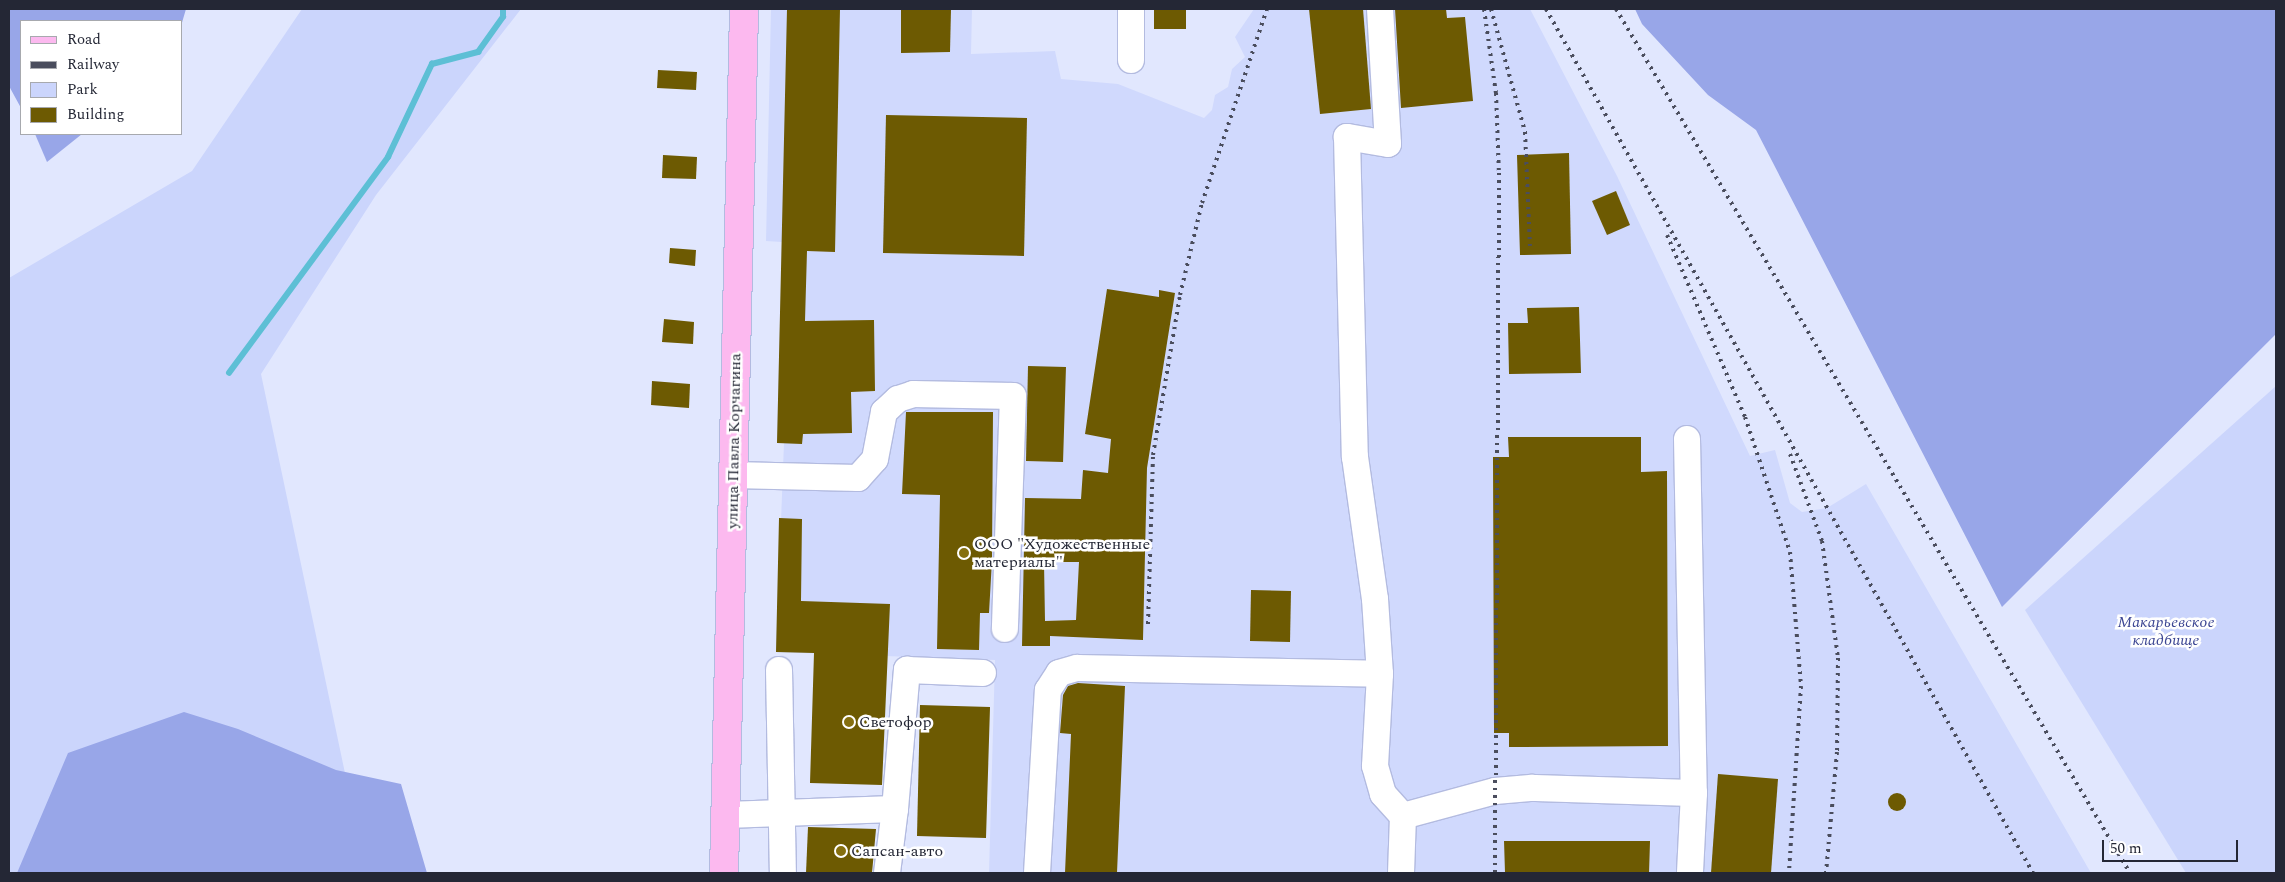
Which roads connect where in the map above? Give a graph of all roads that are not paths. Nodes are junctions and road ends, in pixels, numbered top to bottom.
1 (744, 9) edge
2 (1131, 9) edge
3 (1380, 9) edge
4 (1131, 60) dead end
5 (1688, 440) dead end
6 (733, 474) junction
7 (1005, 628) dead end
8 (779, 670) dead end
9 (983, 674) dead end
10 (1380, 674) junction
11 (1694, 793) junction
12 (895, 809) junction
13 (784, 814) junction
14 (725, 815) junction
15 (1403, 816) junction
16 (724, 873) edge
17 (783, 873) edge
18 (887, 873) edge
19 (1037, 873) edge
20 (1401, 873) edge
21 (1690, 873) edge

1 - 6 main road, улица Павла Корчагина
2 - 4 street
3 - 10 street
5 - 11 street
6 - 7 street
6 - 14 main road, улица Павла Корчагина
8 - 13 street
9 - 12 street
10 - 15 street
10 - 19 street
11 - 15 street
11 - 21 street
12 - 13 street
12 - 18 street
13 - 14 street
13 - 17 street
14 - 16 main road, улица Павла Корчагина
15 - 20 street

